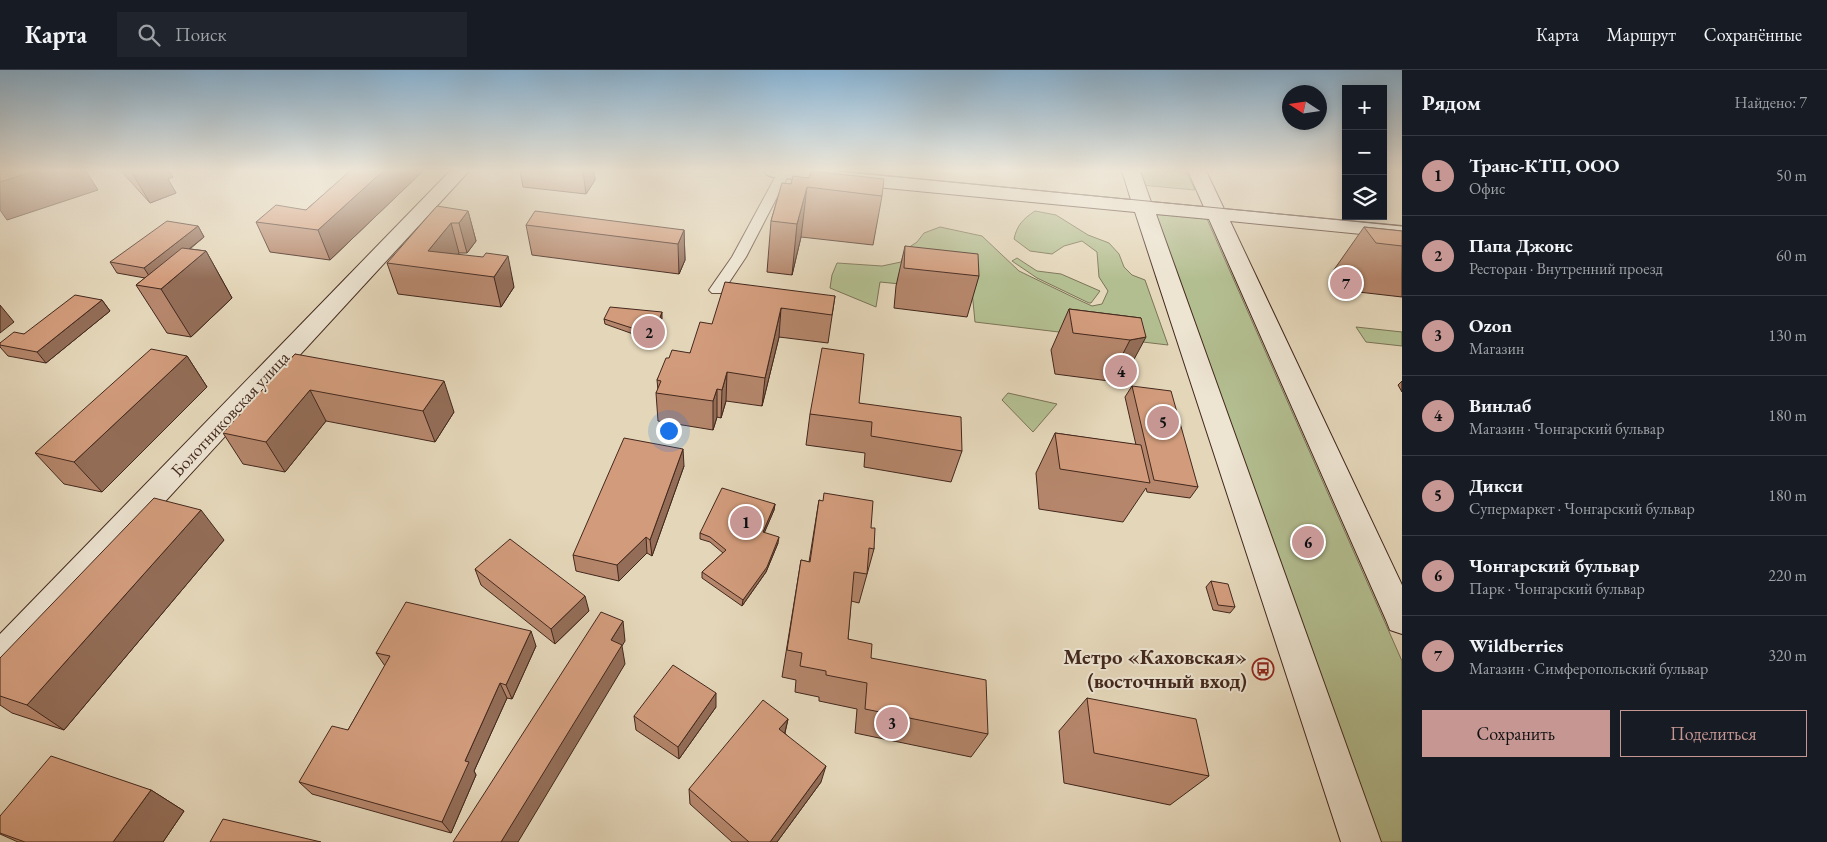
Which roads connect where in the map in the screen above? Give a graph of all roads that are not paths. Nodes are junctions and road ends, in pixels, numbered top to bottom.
1 (426, 207) edge
2 (763, 207) edge
3 (1143, 207) edge
4 (1213, 207) edge
5 (1220, 207) edge
6 (1247, 207) edge
7 (1342, 210) edge
8 (1387, 213) edge
9 (1402, 215) edge
10 (1402, 232) edge
11 (717, 290) dead end
12 (1402, 620) edge
13 (0, 657) edge
14 (1361, 842) edge

1 - 13 main road, Болотниковская улица
2 - 11 street
3 - 14 main road
4 - 12 main road
5 - 10 main road
6 - 7 main road
8 - 9 main road

